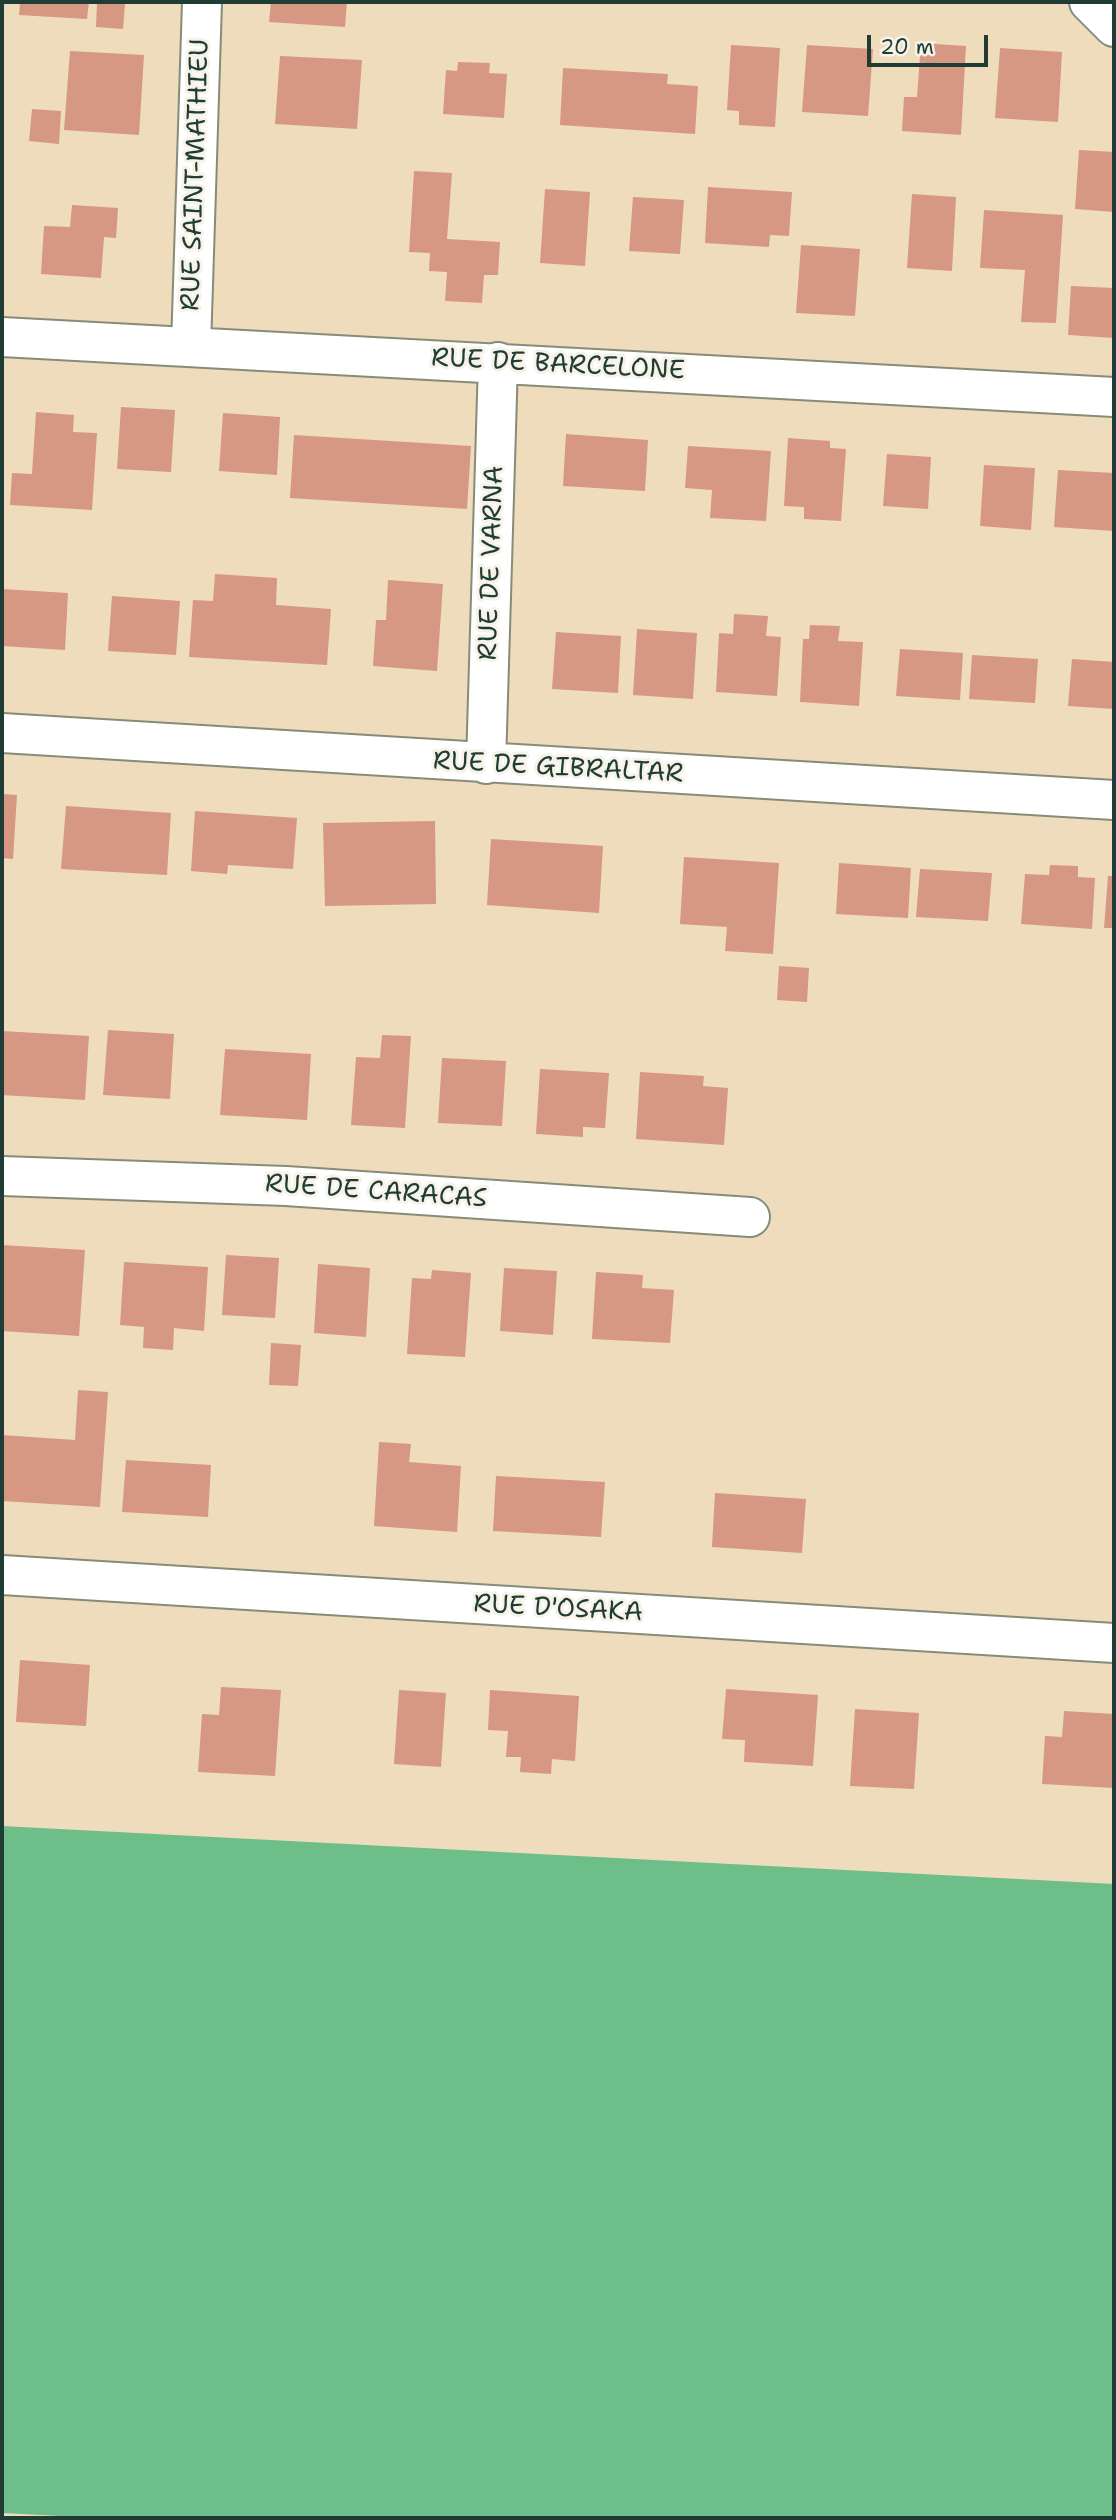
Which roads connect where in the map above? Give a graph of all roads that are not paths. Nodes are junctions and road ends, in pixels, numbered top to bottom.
1 (202, 2) edge
2 (1088, 2) edge
3 (1114, 27) edge
4 (2, 337) edge
5 (191, 347) junction
6 (498, 362) junction
7 (1114, 397) edge
8 (2, 733) edge
9 (486, 764) junction
10 (1114, 800) edge
11 (2, 1176) edge
12 (750, 1217) dead end
13 (2, 1575) edge
14 (1114, 1643) edge

1 - 5 street, RUE SAINT-MATHIEU
2 - 3 street
4 - 5 street, RUE DE BARCELONE
5 - 6 street, RUE DE BARCELONE
6 - 7 street, RUE DE BARCELONE
6 - 9 street, RUE DE VARNA
8 - 9 street, RUE DE GIBRALTAR
9 - 10 street, RUE DE GIBRALTAR
11 - 12 street, RUE DE CARACAS
13 - 14 street, RUE D'OSAKA

